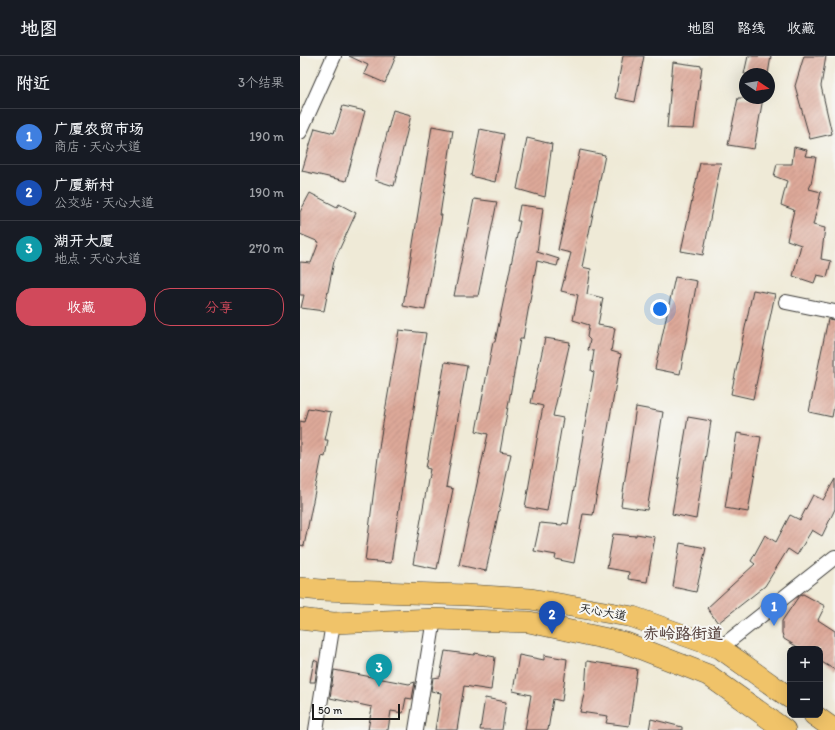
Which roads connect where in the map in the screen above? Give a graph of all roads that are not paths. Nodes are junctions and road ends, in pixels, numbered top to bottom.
1 (334, 56) edge
2 (300, 132) edge
3 (786, 302) dead end
4 (835, 312) edge
5 (835, 557) edge
6 (300, 588) edge
7 (300, 619) edge
8 (434, 619) junction
9 (334, 623) junction
10 (720, 648) junction
11 (787, 696) edge
12 (818, 718) edge
13 (316, 730) edge
14 (416, 730) edge
15 (785, 730) edge
16 (835, 730) edge

1 - 2 street
3 - 4 street
5 - 10 street
6 - 10 main road, 天心大道
7 - 9 main road, 天心大道
8 - 9 main road, 天心大道
8 - 14 street
8 - 15 main road, 天心大道
9 - 13 street
10 - 11 main road, 天心大道
12 - 16 main road

